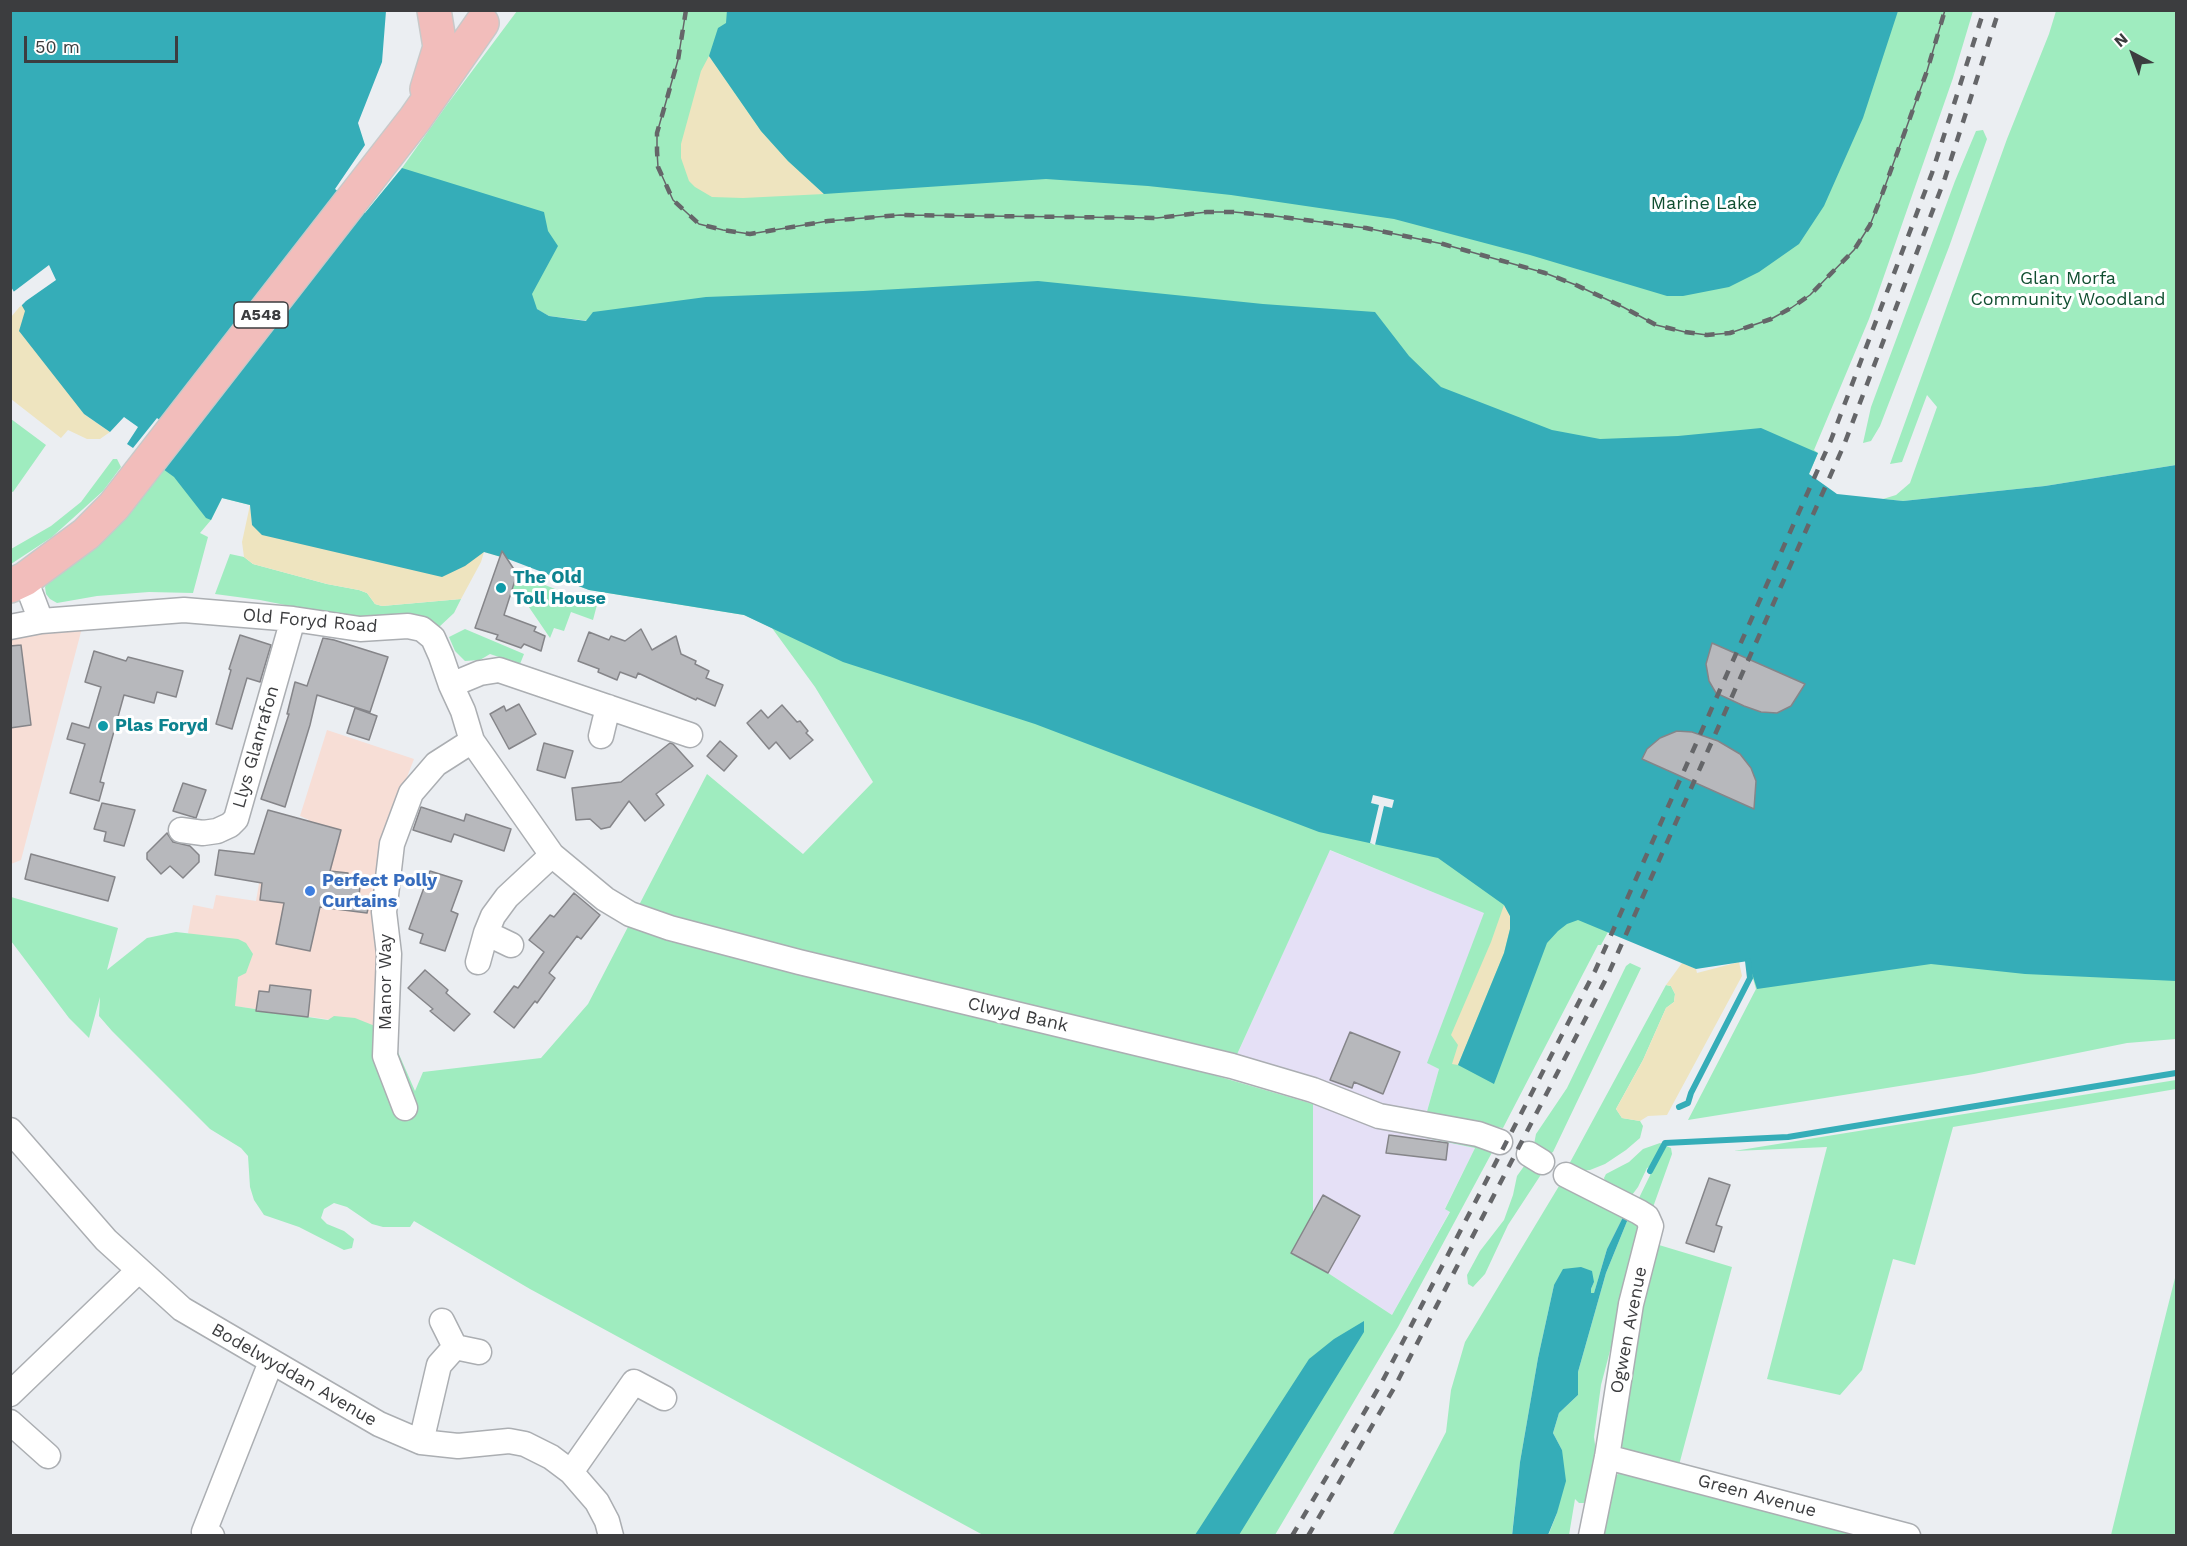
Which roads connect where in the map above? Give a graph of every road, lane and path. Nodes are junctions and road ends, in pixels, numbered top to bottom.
1 (435, 10) edge
2 (489, 16) edge
3 (415, 119) junction
4 (18, 583) edge
5 (293, 620) junction
6 (41, 621) junction
7 (10, 627) edge
8 (451, 685) junction
9 (608, 707) junction
10 (690, 735) dead end
11 (601, 736) dead end
12 (472, 741) junction
13 (181, 830) dead end
14 (552, 855) junction
15 (486, 933) junction
16 (511, 945) dead end
17 (478, 962) dead end
18 (405, 1108) dead end
19 (10, 1130) edge
20 (1500, 1142) dead end
21 (1566, 1175) dead end
22 (140, 1270) junction
23 (442, 1321) dead end
24 (271, 1362) junction
25 (10, 1394) edge
26 (664, 1398) dead end
27 (10, 1422) edge
28 (421, 1442) junction
29 (48, 1456) dead end
30 (1606, 1457) junction
31 (571, 1472) junction
32 (206, 1534) edge
33 (611, 1536) edge
34 (1591, 1536) edge
35 (1908, 1536) edge

1 - 2 main road, A548
1 - 3 main road, A548
2 - 3 main road, A548
3 - 4 main road, A548
4 - 6 street
5 - 6 street, Old Foryd Road
5 - 8 street, Old Foryd Road
5 - 13 street, Llys Glanrafon
6 - 7 street, Old Foryd Road
8 - 9 street
8 - 12 street, Old Foryd Road
9 - 10 street
9 - 11 street
12 - 14 street, Clwyd Bank
12 - 18 street, Manor Way
14 - 15 street
14 - 20 street, Clwyd Bank
15 - 16 street
15 - 17 street
19 - 22 street, Bodelwyddan Avenue
21 - 30 street, Ogwen Avenue
22 - 24 street, Bodelwyddan Avenue
22 - 25 street
23 - 28 street
24 - 28 street, Bodelwyddan Avenue
24 - 32 street
26 - 31 street
27 - 29 street
28 - 31 street, Bodelwyddan Avenue
30 - 34 street, Ogwen Avenue
30 - 35 street, Green Avenue
31 - 33 street, Bodelwyddan Avenue

